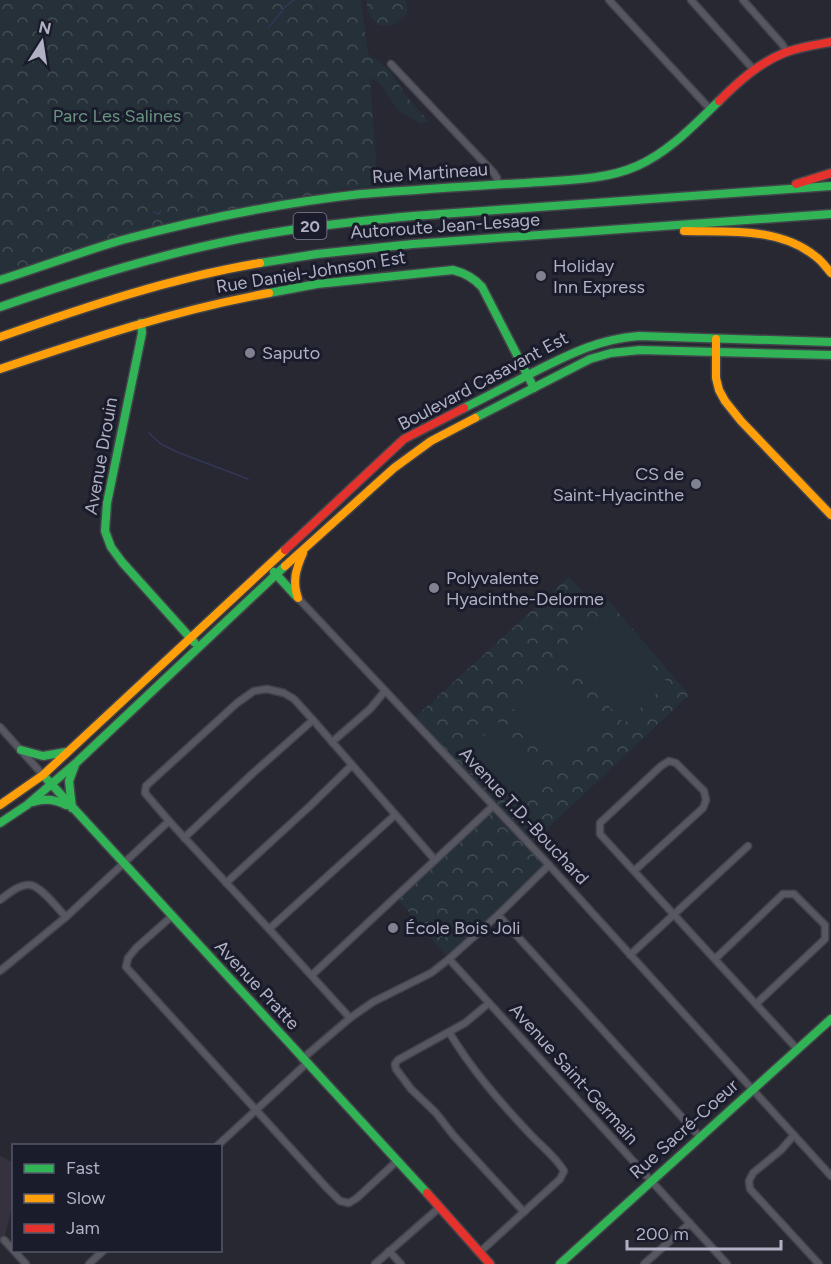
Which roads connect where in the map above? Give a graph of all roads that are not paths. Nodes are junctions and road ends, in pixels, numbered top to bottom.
1 (609, 0) edge
2 (691, 0) edge
3 (743, 0) edge
4 (831, 42) edge
5 (787, 52) junction
6 (391, 64) dead end
7 (754, 70) junction
8 (710, 109) junction
9 (831, 173) edge
10 (498, 185) junction
11 (831, 186) edge
12 (776, 190) junction
13 (831, 214) edge
14 (627, 229) junction
15 (831, 273) edge
16 (0, 280) edge
17 (0, 307) edge
18 (141, 323) junction
19 (0, 337) edge
20 (716, 339) junction
21 (831, 342) edge
22 (716, 352) junction
23 (831, 355) edge
24 (0, 369) edge
25 (527, 375) junction
26 (534, 388) junction
27 (831, 515) edge
28 (305, 548) junction
29 (268, 567) junction
30 (276, 575) junction
31 (298, 598) junction
32 (190, 639) junction
33 (198, 647) junction
34 (385, 691) junction
35 (313, 720) junction
36 (0, 727) edge
37 (333, 742) junction
38 (21, 750) junction
39 (66, 752) junction
40 (77, 762) junction
41 (352, 765) junction
42 (43, 775) junction
43 (51, 784) junction
44 (0, 805) edge
45 (27, 805) junction
46 (493, 806) junction
47 (72, 808) junction
48 (395, 815) junction
49 (169, 821) junction
50 (0, 823) edge
51 (184, 837) junction
52 (748, 846) dead end
53 (435, 860) junction
54 (124, 864) junction
55 (549, 865) junction
56 (634, 871) junction
57 (226, 883) junction
58 (0, 900) edge
59 (498, 915) junction
60 (674, 915) junction
61 (171, 916) junction
62 (66, 917) junction
63 (269, 929) junction
64 (630, 955) junction
65 (449, 959) junction
66 (715, 959) junction
67 (0, 971) edge
68 (312, 975) junction
69 (489, 1004) junction
70 (756, 1004) junction
71 (350, 1018) junction
72 (831, 1019) edge
73 (449, 1032) junction
74 (798, 1050) junction
75 (305, 1061) junction
76 (752, 1090) junction
77 (256, 1110) junction
78 (794, 1135) junction
79 (700, 1137) junction
80 (219, 1144) edge
81 (397, 1161) junction
82 (831, 1176) edge
83 (652, 1181) junction
84 (440, 1207) junction
85 (524, 1212) junction
86 (690, 1223) junction
87 (4, 1240) dead end
88 (12, 1249) edge
89 (389, 1251) junction
90 (15, 1252) edge
91 (103, 1252) edge
92 (480, 1252) junction
93 (563, 1263) edge
94 (725, 1263) edge
95 (26, 1264) edge
96 (89, 1264) edge
97 (375, 1264) edge
98 (401, 1264) edge
99 (490, 1264) edge
100 (644, 1264) edge
101 (819, 1264) edge

1 - 8 street
2 - 7 street
3 - 5 street
4 - 5 main road, Rue Martineau
5 - 7 main road, Rue Martineau
6 - 10 street
7 - 8 main road, Rue Martineau
8 - 10 main road, Rue Martineau
9 - 12 main road
10 - 16 main road, Rue Martineau
11 - 12 main road, Autoroute Jean-Lesage / 20
12 - 17 main road, Autoroute Jean-Lesage / 20
13 - 14 main road, Autoroute Jean-Lesage / 20
14 - 15 main road
14 - 19 main road, Autoroute Jean-Lesage / 20
18 - 24 main road, Rue Daniel-Johnson Est
18 - 25 main road, Rue Daniel-Johnson Est
18 - 32 main road, Avenue Drouin
20 - 21 main road, Boulevard Casavant Est
20 - 22 main road
20 - 25 main road, Boulevard Casavant Est
22 - 23 main road, Boulevard Casavant Est
22 - 26 main road, Boulevard Casavant Est
22 - 27 main road
25 - 26 main road, Rue Daniel-Johnson Est
25 - 29 main road, Boulevard Casavant Est
26 - 28 main road, Boulevard Casavant Est
28 - 30 main road, Boulevard Casavant Est
28 - 31 main road
29 - 30 main road, Avenue T.D.-Bouchard
29 - 32 main road, Boulevard Casavant Est
30 - 31 main road, Avenue T.D.-Bouchard
30 - 33 main road, Boulevard Casavant Est
31 - 34 street, Avenue T.D.-Bouchard
32 - 33 main road
32 - 39 main road, Boulevard Casavant Est
33 - 40 main road, Boulevard Casavant Est
34 - 37 street
34 - 46 street, Avenue T.D.-Bouchard
35 - 37 street
35 - 49 street
35 - 51 street
36 - 38 street, Avenue Pratte
37 - 41 street
38 - 39 main road
38 - 42 street, Avenue Pratte
39 - 42 main road, Boulevard Casavant Est
40 - 43 main road, Boulevard Casavant Est
40 - 47 main road
41 - 48 street
41 - 57 street
42 - 43 main road, Avenue Pratte
42 - 44 main road, Boulevard Casavant Est
43 - 45 main road, Boulevard Casavant Est
43 - 47 main road, Avenue Pratte
45 - 47 main road
45 - 50 main road, Boulevard Casavant Est
46 - 53 street
46 - 55 street, Avenue T.D.-Bouchard
47 - 54 main road, Avenue Pratte
48 - 53 street
48 - 63 street
49 - 51 street
49 - 54 street
51 - 57 street
52 - 60 street
53 - 68 street
54 - 61 main road, Avenue Pratte
54 - 62 street
55 - 59 street
55 - 64 street, Avenue T.D.-Bouchard
56 - 56 street
56 - 60 street
57 - 63 street
58 - 62 street
59 - 65 street
59 - 79 street
60 - 64 street
60 - 66 street
61 - 75 main road, Avenue Pratte
61 - 77 street
62 - 67 street
63 - 68 street
64 - 76 street, Avenue T.D.-Bouchard
65 - 69 street, Avenue Saint-Germain
65 - 71 street
66 - 70 street
66 - 70 street
68 - 71 street
69 - 73 street
69 - 83 street, Avenue Saint-Germain
70 - 74 street
71 - 75 street
72 - 74 main road, Rue Sacré-Coeur
73 - 85 street
73 - 85 street
74 - 76 main road, Rue Sacré-Coeur
75 - 77 street
75 - 81 main road, Avenue Pratte
76 - 78 street, Avenue T.D.-Bouchard
76 - 79 main road, Rue Sacré-Coeur
77 - 80 street
77 - 81 street
78 - 82 street, Avenue T.D.-Bouchard
78 - 101 street
79 - 83 main road, Rue Sacré-Coeur
81 - 84 main road, Avenue Pratte
83 - 86 street, Avenue Saint-Germain
83 - 93 main road, Rue Sacré-Coeur
84 - 89 street
84 - 92 main road, Avenue Pratte
85 - 92 street
86 - 94 street, Avenue Saint-Germain
86 - 100 street
87 - 88 street
89 - 97 street
89 - 98 street
90 - 95 street
91 - 96 street
92 - 99 main road, Avenue Pratte

